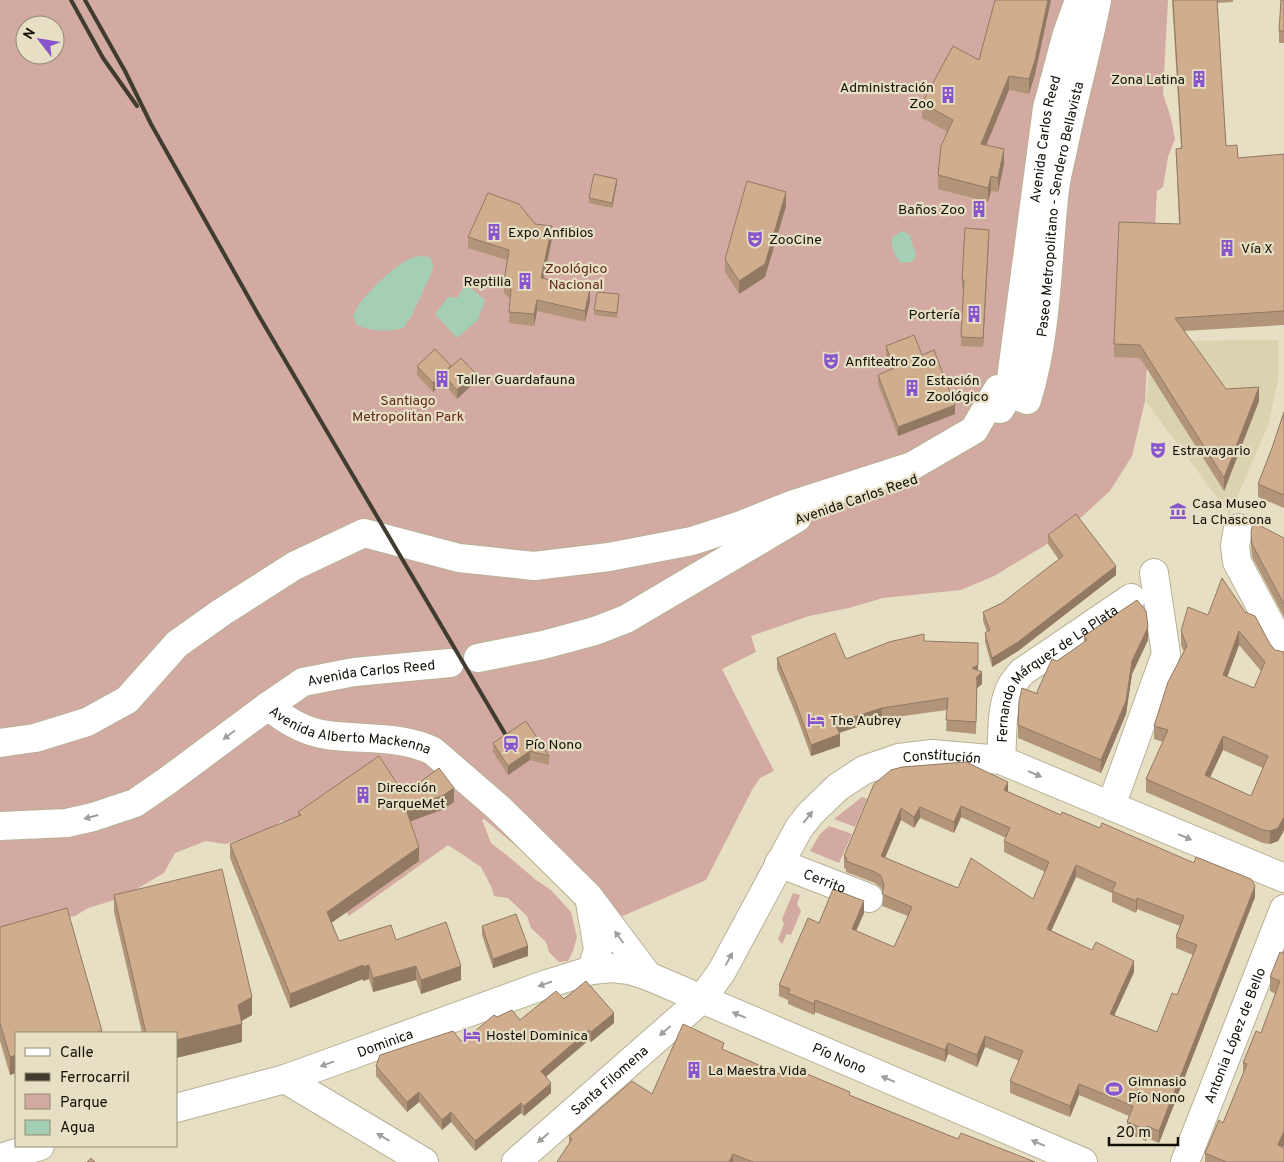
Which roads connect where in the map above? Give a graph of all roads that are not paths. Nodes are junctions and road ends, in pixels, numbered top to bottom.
1 (1080, 0) edge
2 (1097, 0) edge
3 (1004, 392) junction
4 (1238, 528) dead end
5 (1154, 573) dead end
6 (1130, 598) dead end
7 (1284, 650) edge
8 (478, 658) dead end
9 (450, 663) dead end
10 (268, 706) junction
11 (0, 743) edge
12 (1001, 760) junction
13 (1111, 806) junction
14 (0, 826) edge
15 (779, 863) junction
16 (1284, 878) edge
17 (588, 896) junction
18 (869, 898) dead end
19 (1284, 909) edge
20 (592, 970) junction
21 (648, 976) junction
22 (702, 999) junction
23 (285, 1079) junction
24 (178, 1107) edge
25 (37, 1147) edge
26 (48, 1147) edge
27 (0, 1158) edge
28 (37, 1162) edge
29 (424, 1162) edge
30 (516, 1162) edge
31 (1082, 1162) edge
32 (1185, 1162) edge

1 - 3 street, Avenida Carlos Reed
2 - 3 street, Paseo Metropolitano - Sendero Bellavista
3 - 8 street, Avenida Carlos Reed
3 - 11 street
4 - 7 street
5 - 13 street
6 - 12 street, Fernando Márquez de La Plata
9 - 10 street, Avenida Carlos Reed
10 -> 14 street, Avenida Alberto Mackenna
10 - 17 street, Avenida Alberto Mackenna
12 -> 13 street, Constitución
15 -> 12 street, Constitución
13 -> 16 street, Constitución
15 - 18 street, Cerrito
22 -> 15 street, Constitución
17 - 20 street
21 -> 17 street, Avenida Alberto Mackenna
19 - 32 street, Antonia López de Bello
20 - 21 street, Pío Nono
20 -> 23 street, Dominica
21 - 22 street, Pío Nono
22 -> 30 street, Santa Filomena
31 -> 22 street, Pío Nono
23 - 24 street, Dominica
29 -> 23 street
25 - 27 street
26 - 28 street

